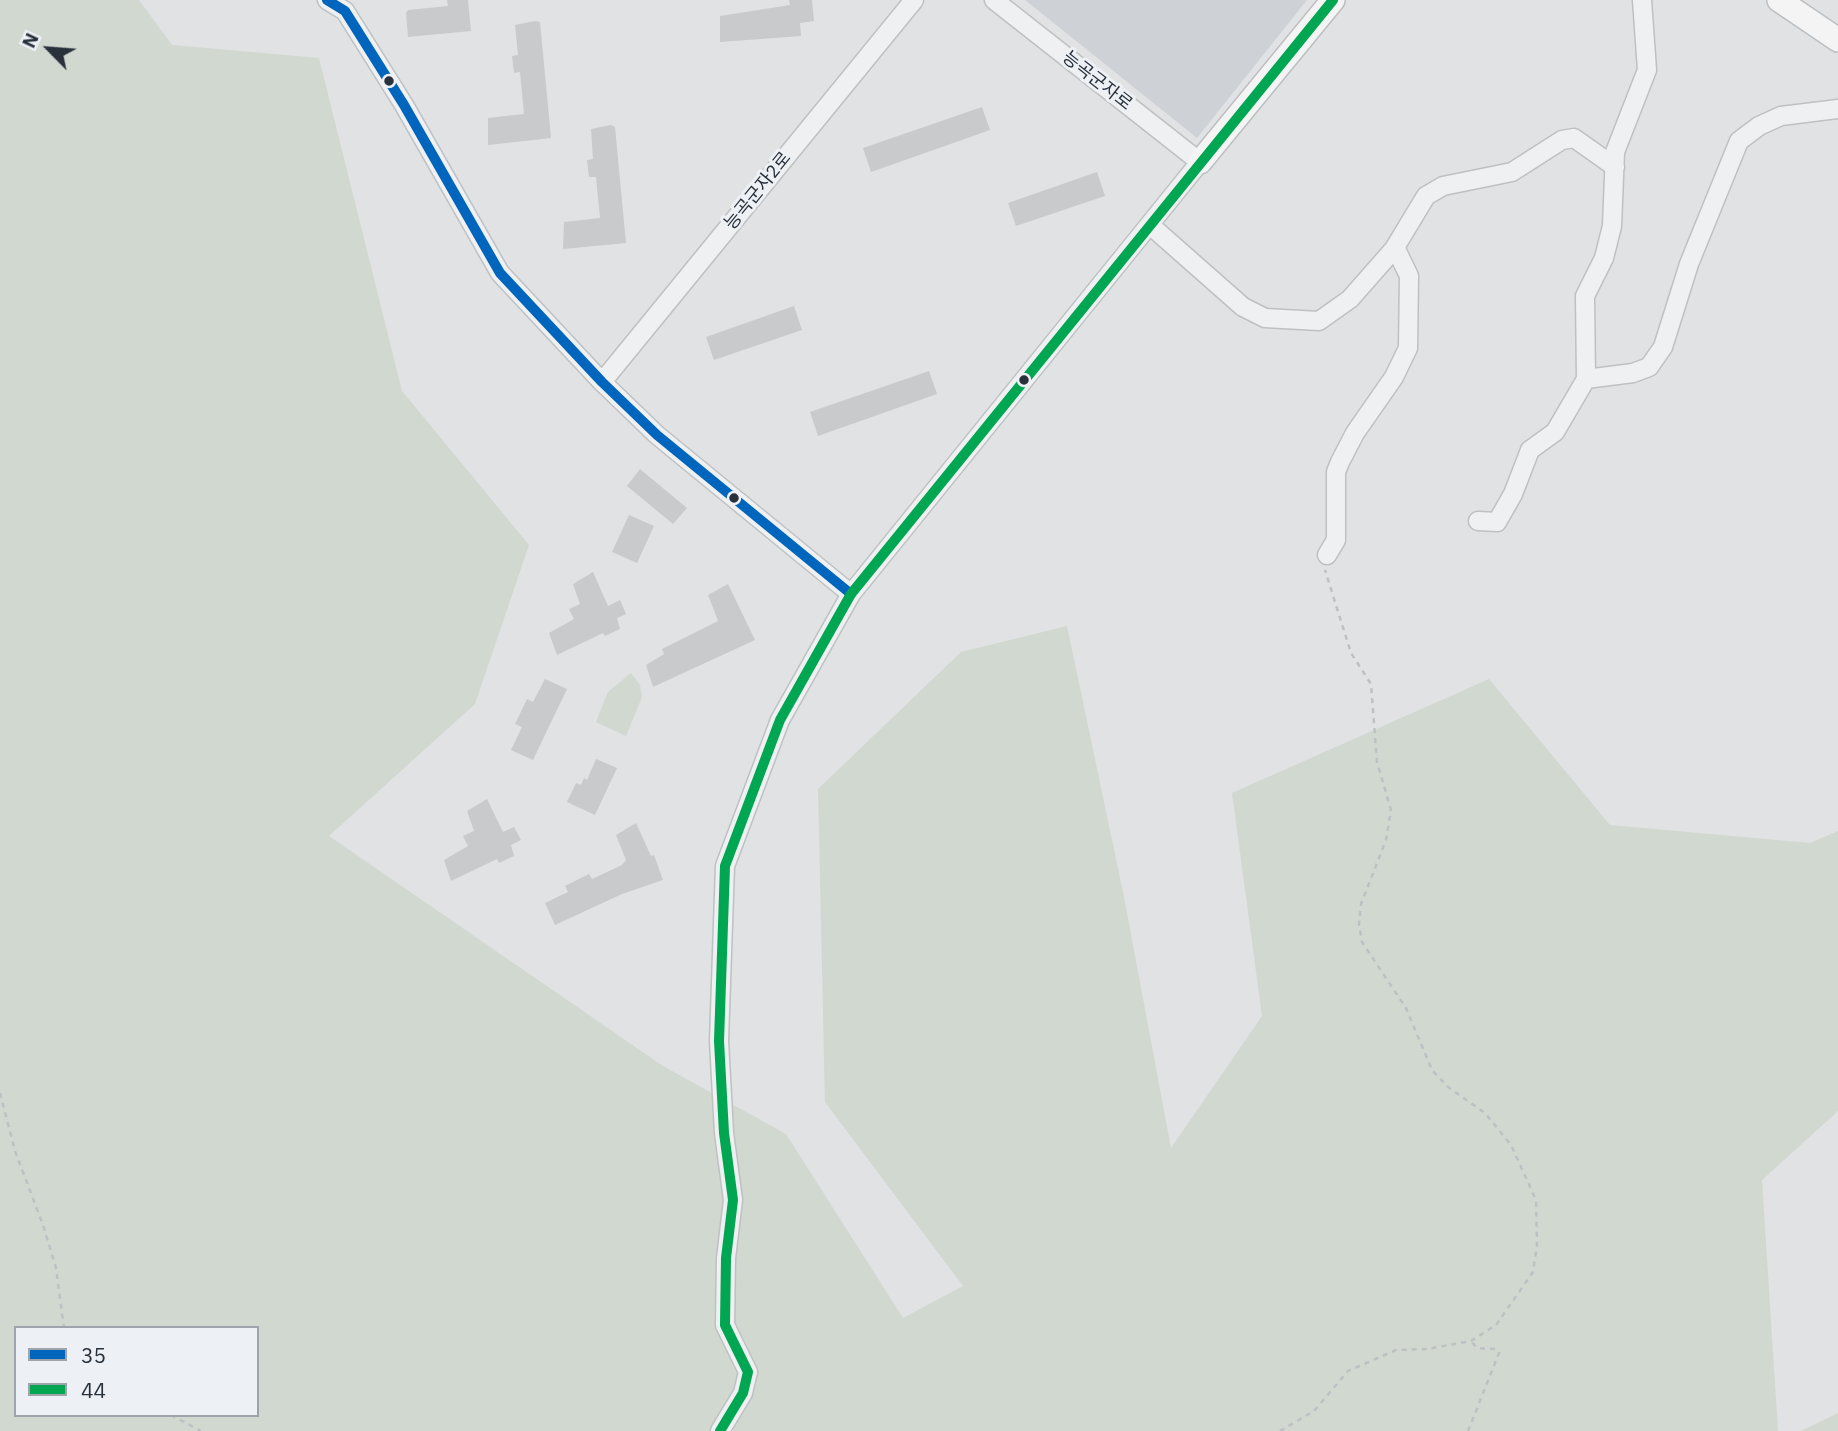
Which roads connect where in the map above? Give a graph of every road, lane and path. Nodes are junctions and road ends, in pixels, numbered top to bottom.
1 (327, 0) edge
2 (914, 0) edge
3 (994, 0) edge
4 (1334, 0) edge
5 (1642, 0) edge
6 (1779, 0) edge
7 (1838, 40) edge
8 (1838, 109) edge
9 (1200, 162) junction
10 (1615, 167) junction
11 (1150, 225) junction
12 (1395, 247) junction
13 (1586, 379) junction
14 (602, 382) junction
15 (1478, 521) dead end
16 (1327, 555) joint
17 (851, 594) junction
18 (0, 1093) edge
19 (64, 1326) edge
20 (1471, 1341) junction
21 (175, 1417) edge
22 (201, 1431) edge
23 (720, 1431) edge
24 (1280, 1431) edge
25 (1468, 1431) edge

1 - 14 street
2 - 14 street, 능곡군자2로
3 - 9 street, 능곡군자로
4 - 9 main road
5 - 10 street
6 - 7 main road
8 - 13 street
9 - 11 street
10 - 12 street
10 - 13 street
11 - 12 street
11 - 17 street
12 - 16 street
13 - 15 street
14 - 17 street
16 - 20 path
17 - 23 street
18 - 19 path
20 - 24 path
20 - 25 path
21 - 22 path

